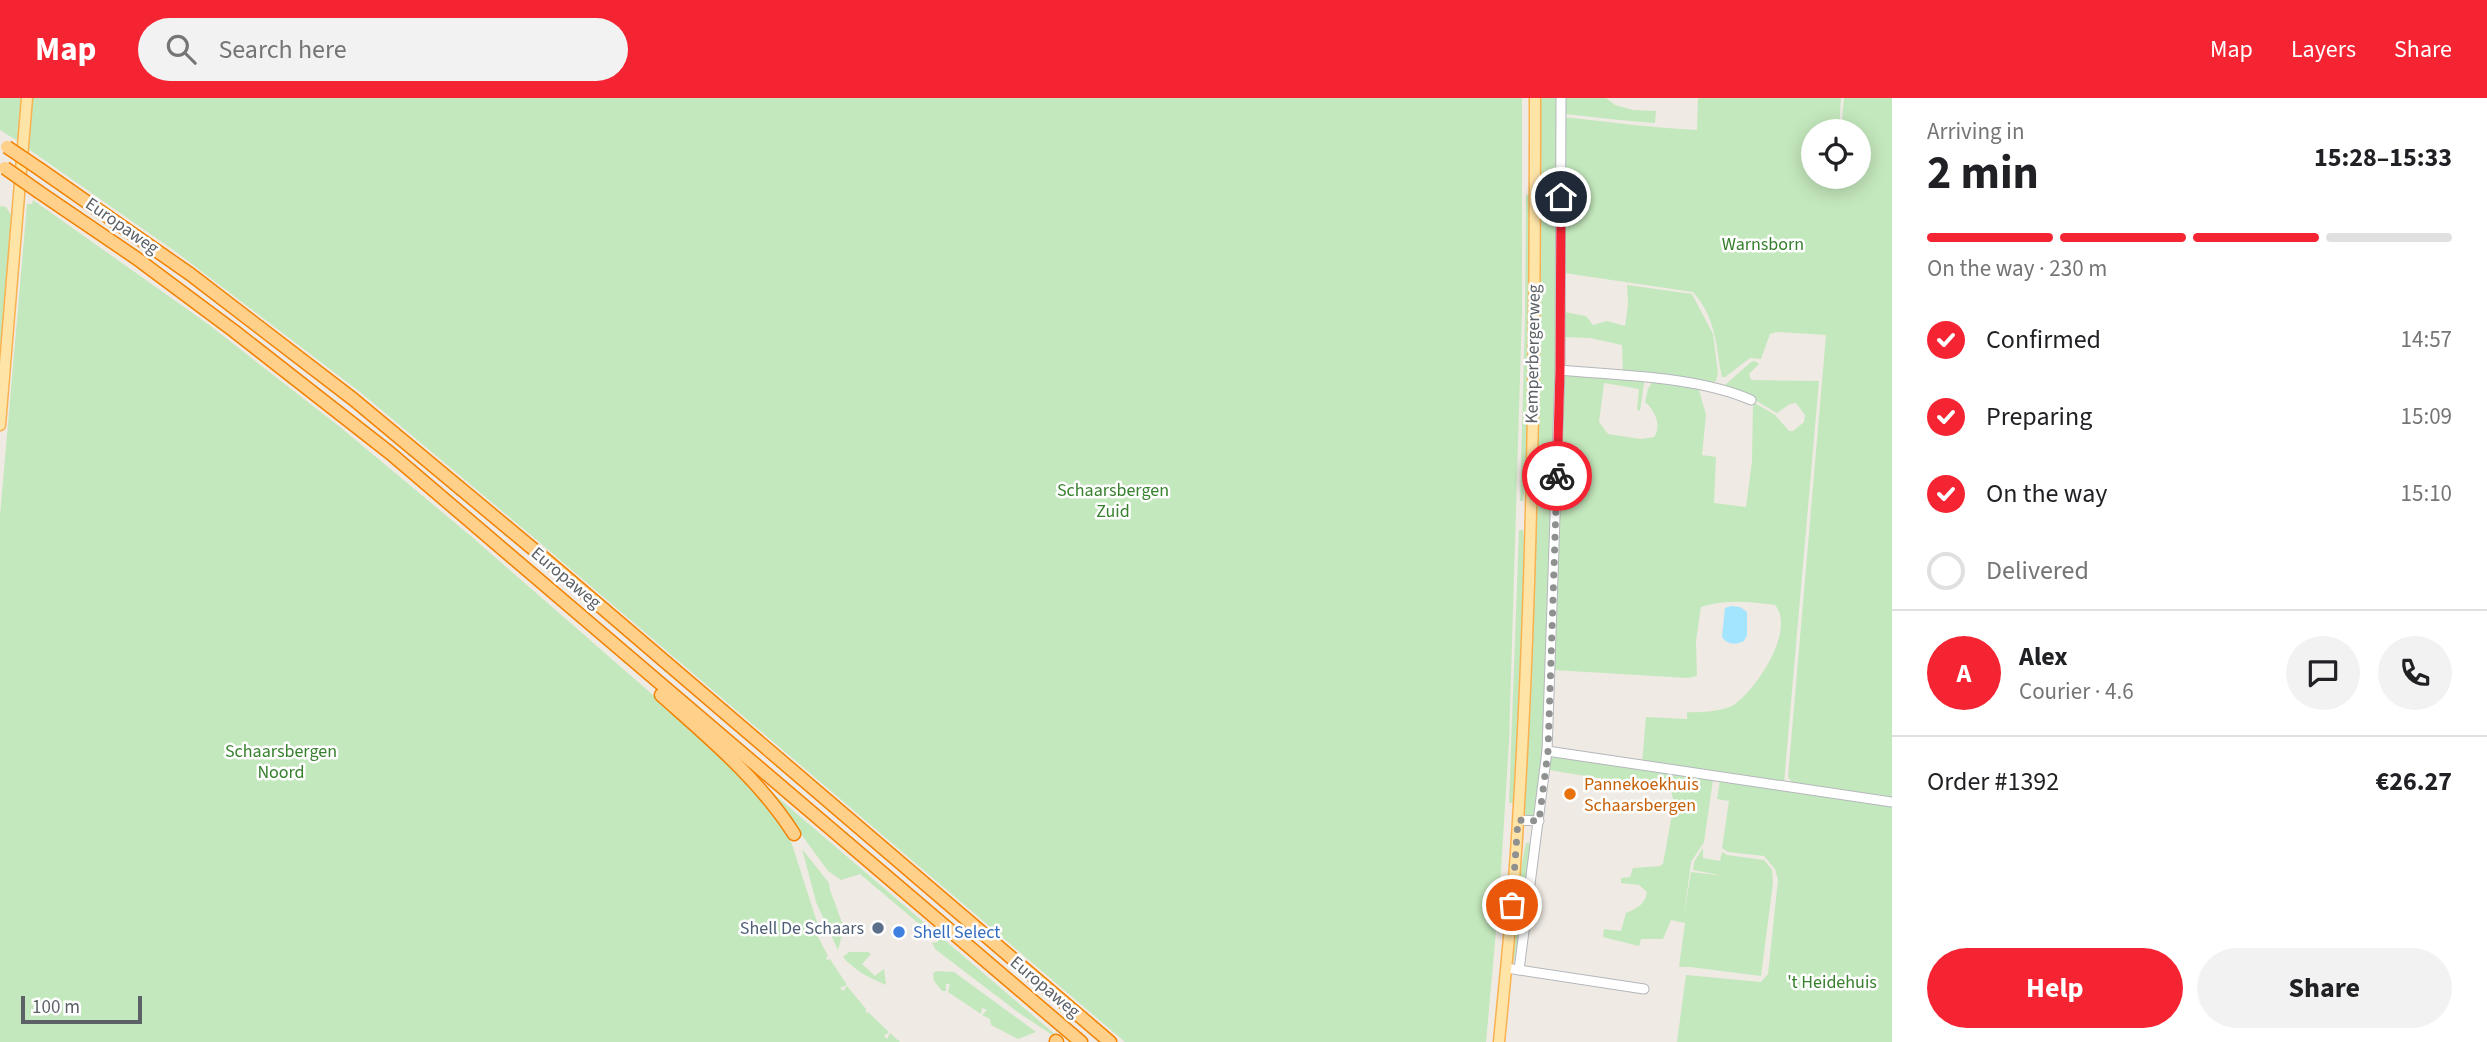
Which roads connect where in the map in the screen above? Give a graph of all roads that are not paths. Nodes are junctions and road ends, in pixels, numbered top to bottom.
1 (27, 98) edge
2 (1535, 98) edge
3 (1561, 98) edge
4 (3, 144) edge
5 (3, 167) edge
6 (3, 357) edge
7 (1560, 370) junction
8 (1, 397) edge
9 (1751, 400) dead end
10 (0, 425) edge
11 (578, 614) junction
12 (1548, 751) junction
13 (1892, 802) edge
14 (1518, 820) junction
15 (1539, 821) junction
16 (794, 834) dead end
17 (1506, 968) junction
18 (1519, 970) junction
19 (1644, 989) dead end
20 (1081, 1042) edge
21 (1110, 1042) edge
22 (1499, 1042) edge

1 - 6 main road
2 - 14 main road, Kemperbergerweg
3 - 7 street, Kemperbergerweg
4 - 21 highway, Europaweg, bridge
5 - 11 highway, Europaweg, bridge
6 - 8 main road
7 - 9 street, Kemperbergerweg
7 - 12 street, Kemperbergerweg
8 - 10 main road
11 - 16 highway
11 - 20 highway, Europaweg
12 - 13 street
12 - 15 street, Kemperbergerweg
14 - 15 street
14 - 17 main road, Kemperbergerweg
15 - 18 street, Kemperbergerweg
17 - 18 street
17 - 22 main road, Kemperbergerweg
18 - 19 street

